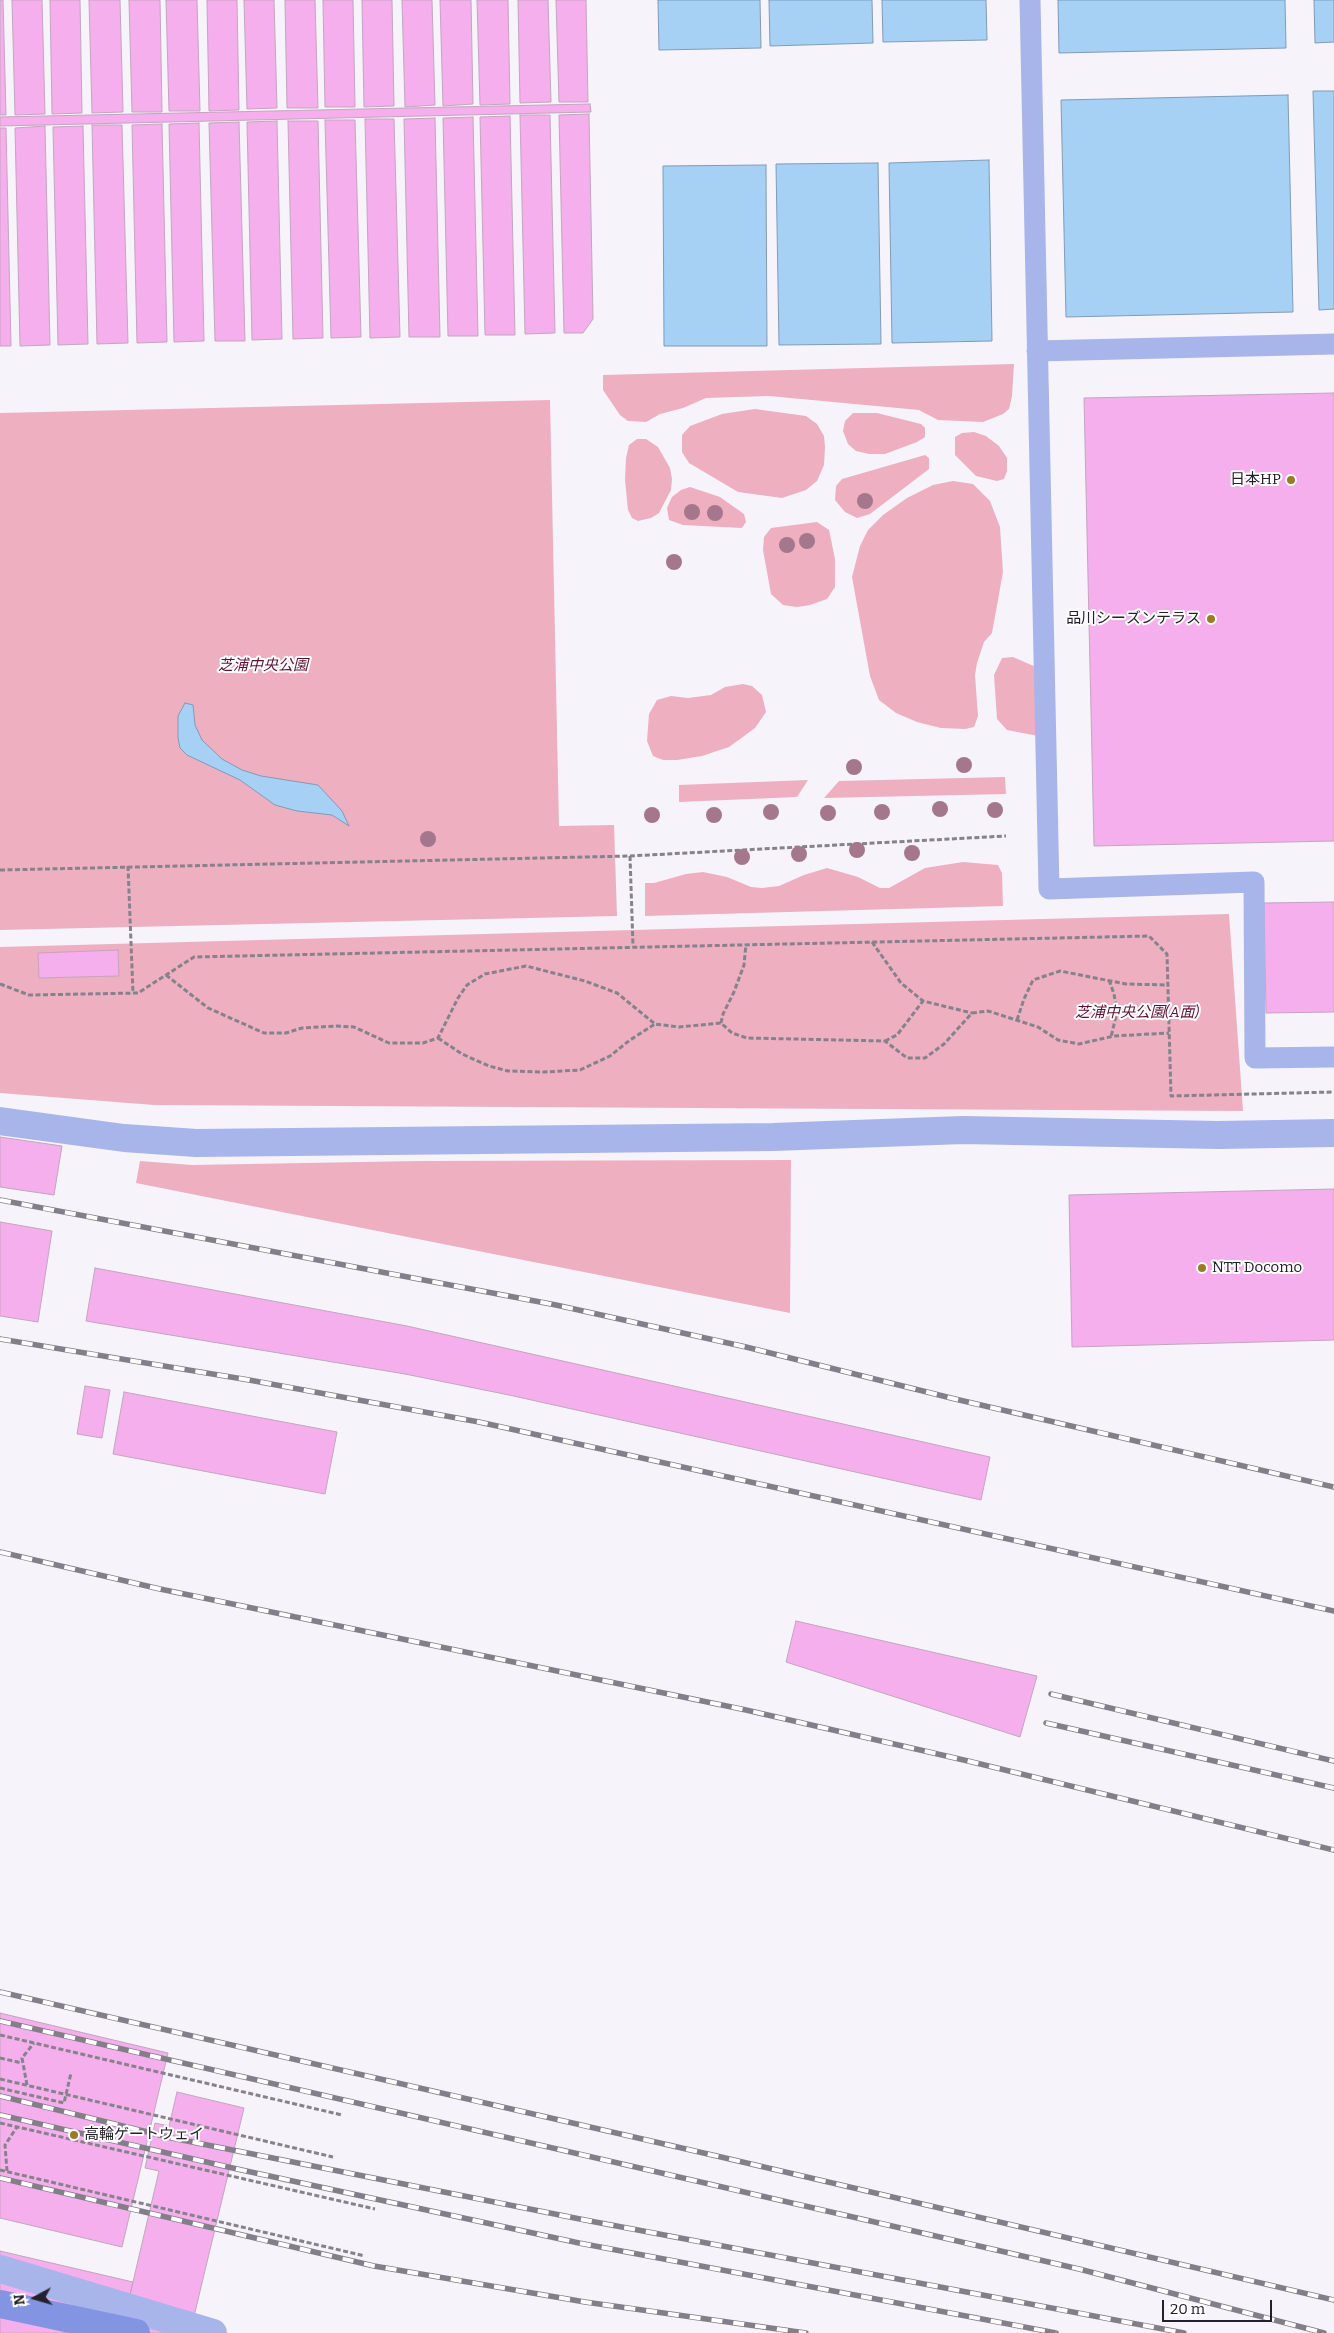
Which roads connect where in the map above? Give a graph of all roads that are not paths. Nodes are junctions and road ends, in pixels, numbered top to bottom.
1 (1030, 0) edge
2 (1334, 344) edge
3 (1038, 351) junction
4 (1334, 1057) edge
5 (0, 1121) edge
6 (1334, 1133) edge
7 (0, 2269) edge
8 (0, 2304) edge
9 (136, 2333) edge
10 (213, 2333) edge

1 - 3 lane
2 - 3 lane
3 - 4 lane
5 - 6 street
7 - 10 street
8 - 9 street

